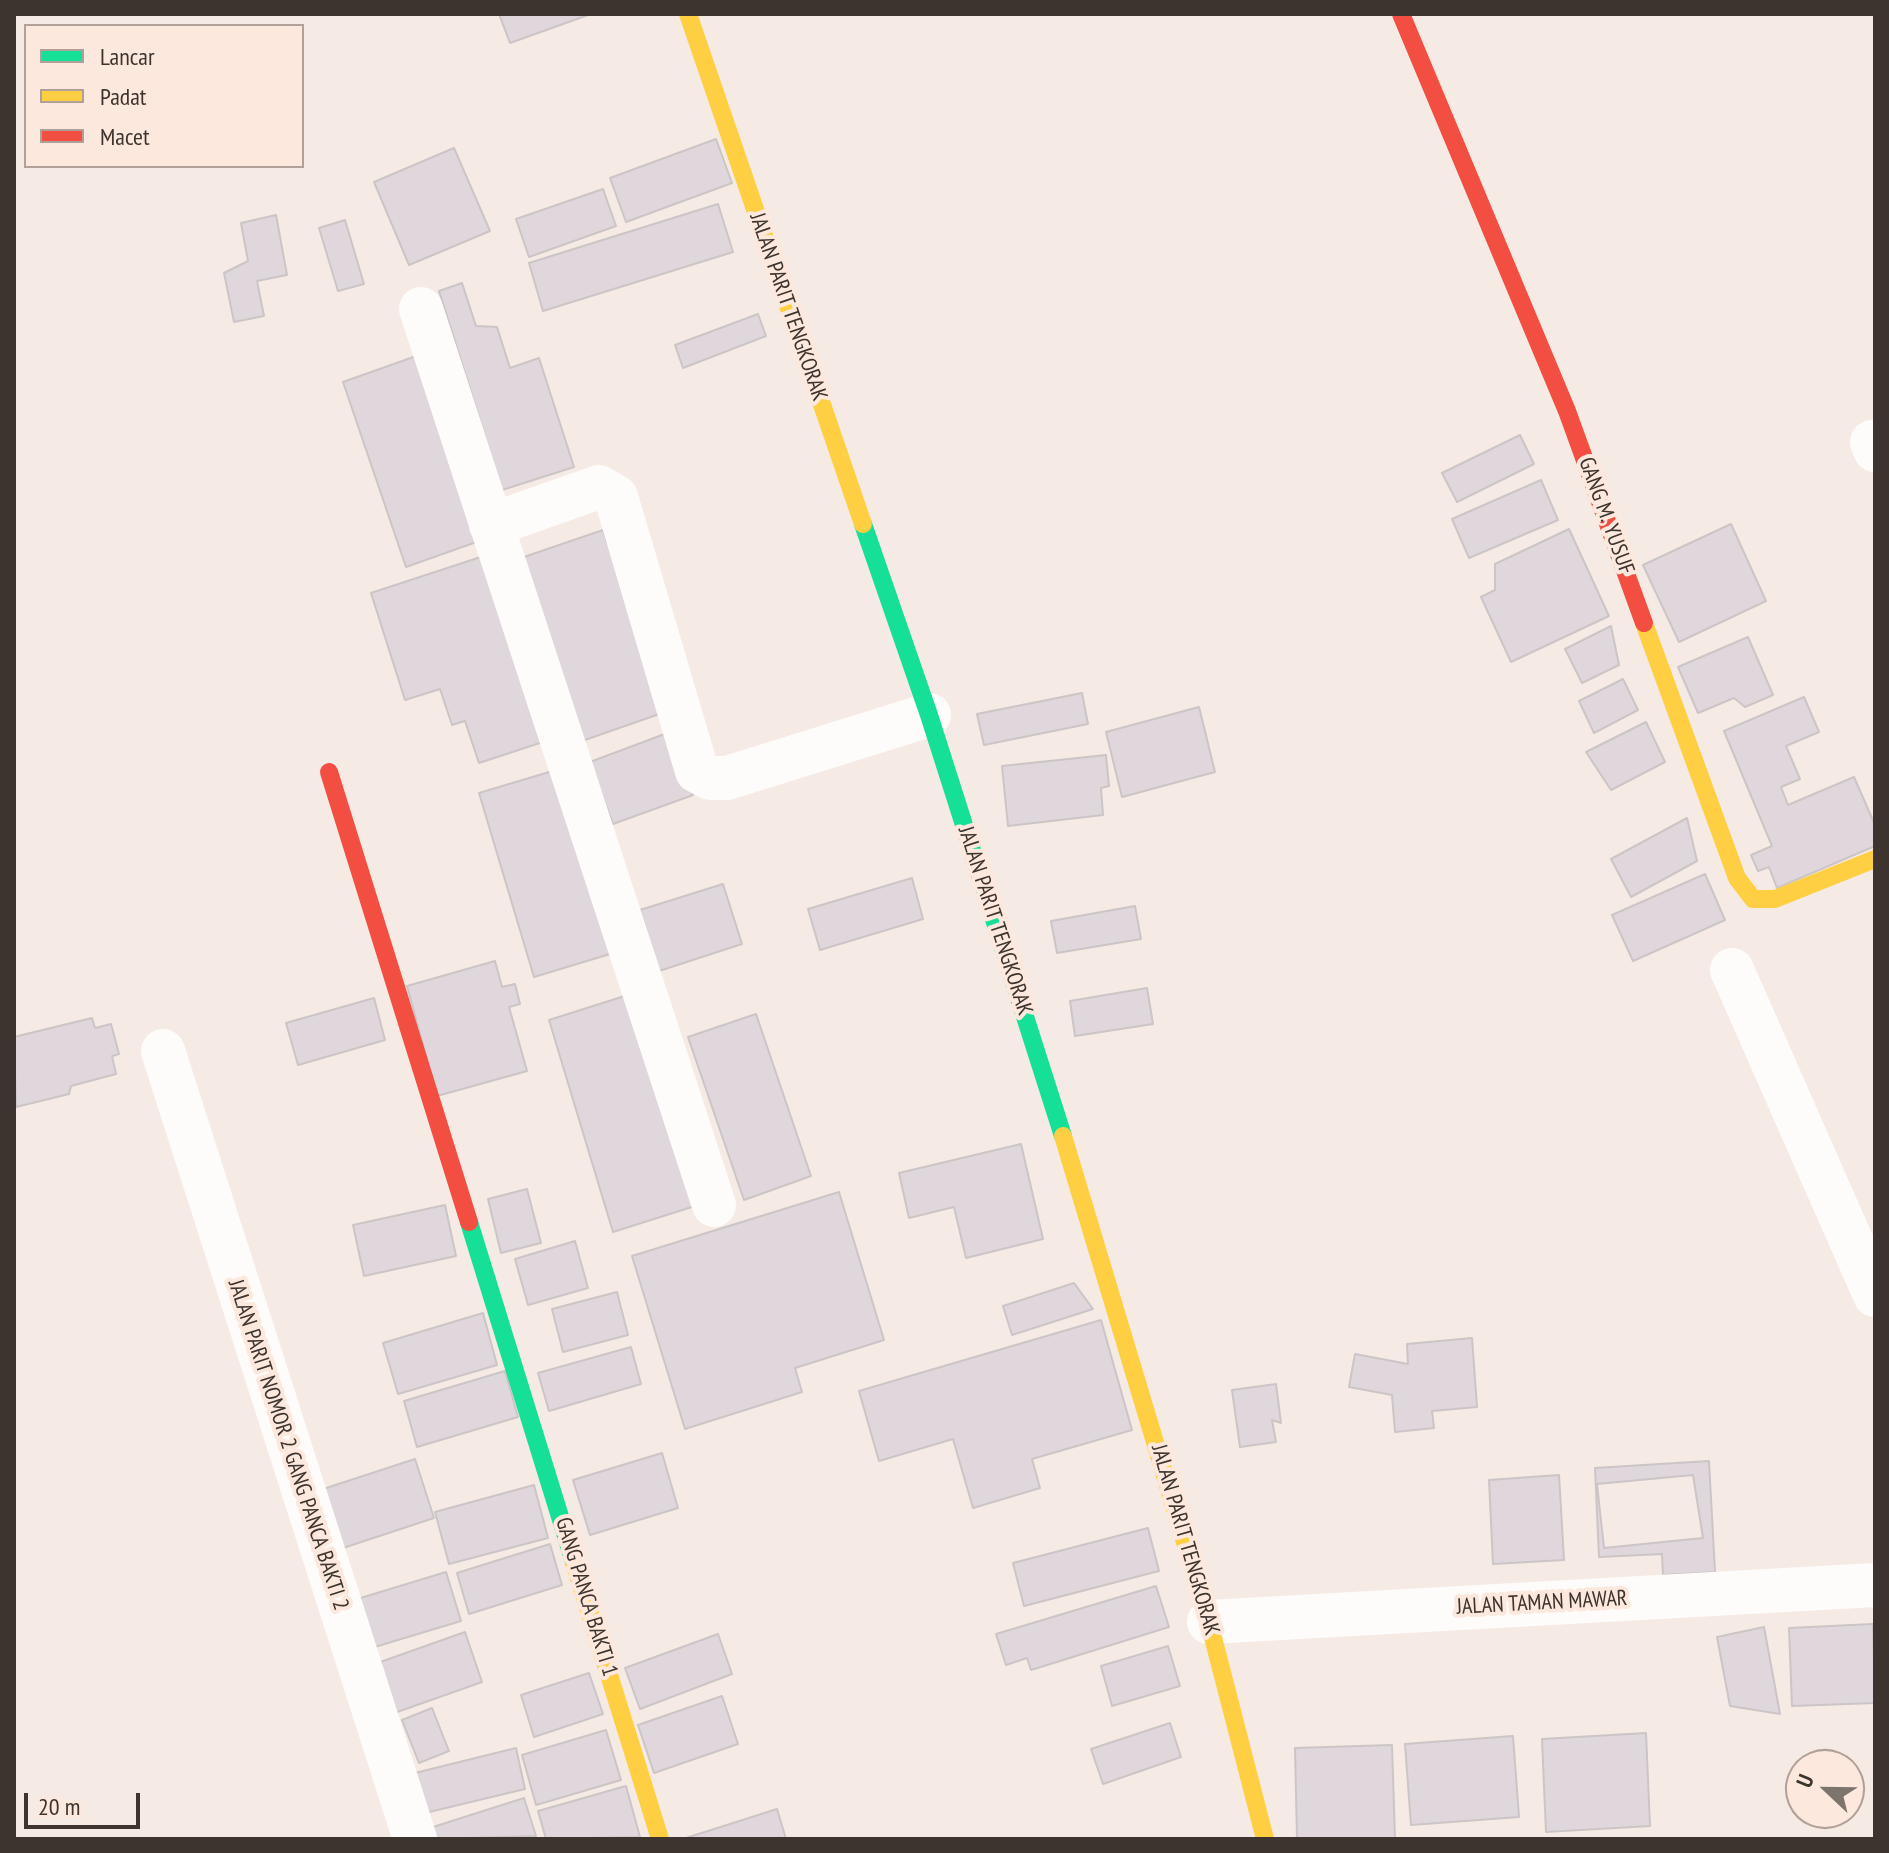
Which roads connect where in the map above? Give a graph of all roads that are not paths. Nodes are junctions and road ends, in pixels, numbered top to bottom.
1 (688, 14) edge
2 (1401, 14) edge
3 (421, 309) dead end
4 (491, 525) junction
5 (929, 715) junction
6 (329, 772) dead end
7 (1875, 859) edge
8 (1732, 970) dead end
9 (163, 1051) dead end
10 (714, 1205) dead end
11 (1875, 1295) edge
12 (1875, 1585) edge
13 (1209, 1622) junction
14 (415, 1839) edge
15 (660, 1839) edge
16 (1265, 1839) edge

1 - 5 street, JALAN PARIT TENGKORAK
2 - 7 street, GANG M. YUSUF
3 - 4 street
4 - 5 street
4 - 10 street
5 - 13 street, JALAN PARIT TENGKORAK
6 - 15 street, GANG PANCA BAKTI 1
8 - 11 street
9 - 14 street, JALAN PARIT NOMOR 2 GANG PANCA BAKTI 2
12 - 13 street, JALAN TAMAN MAWAR
13 - 16 street, JALAN PARIT TENGKORAK

